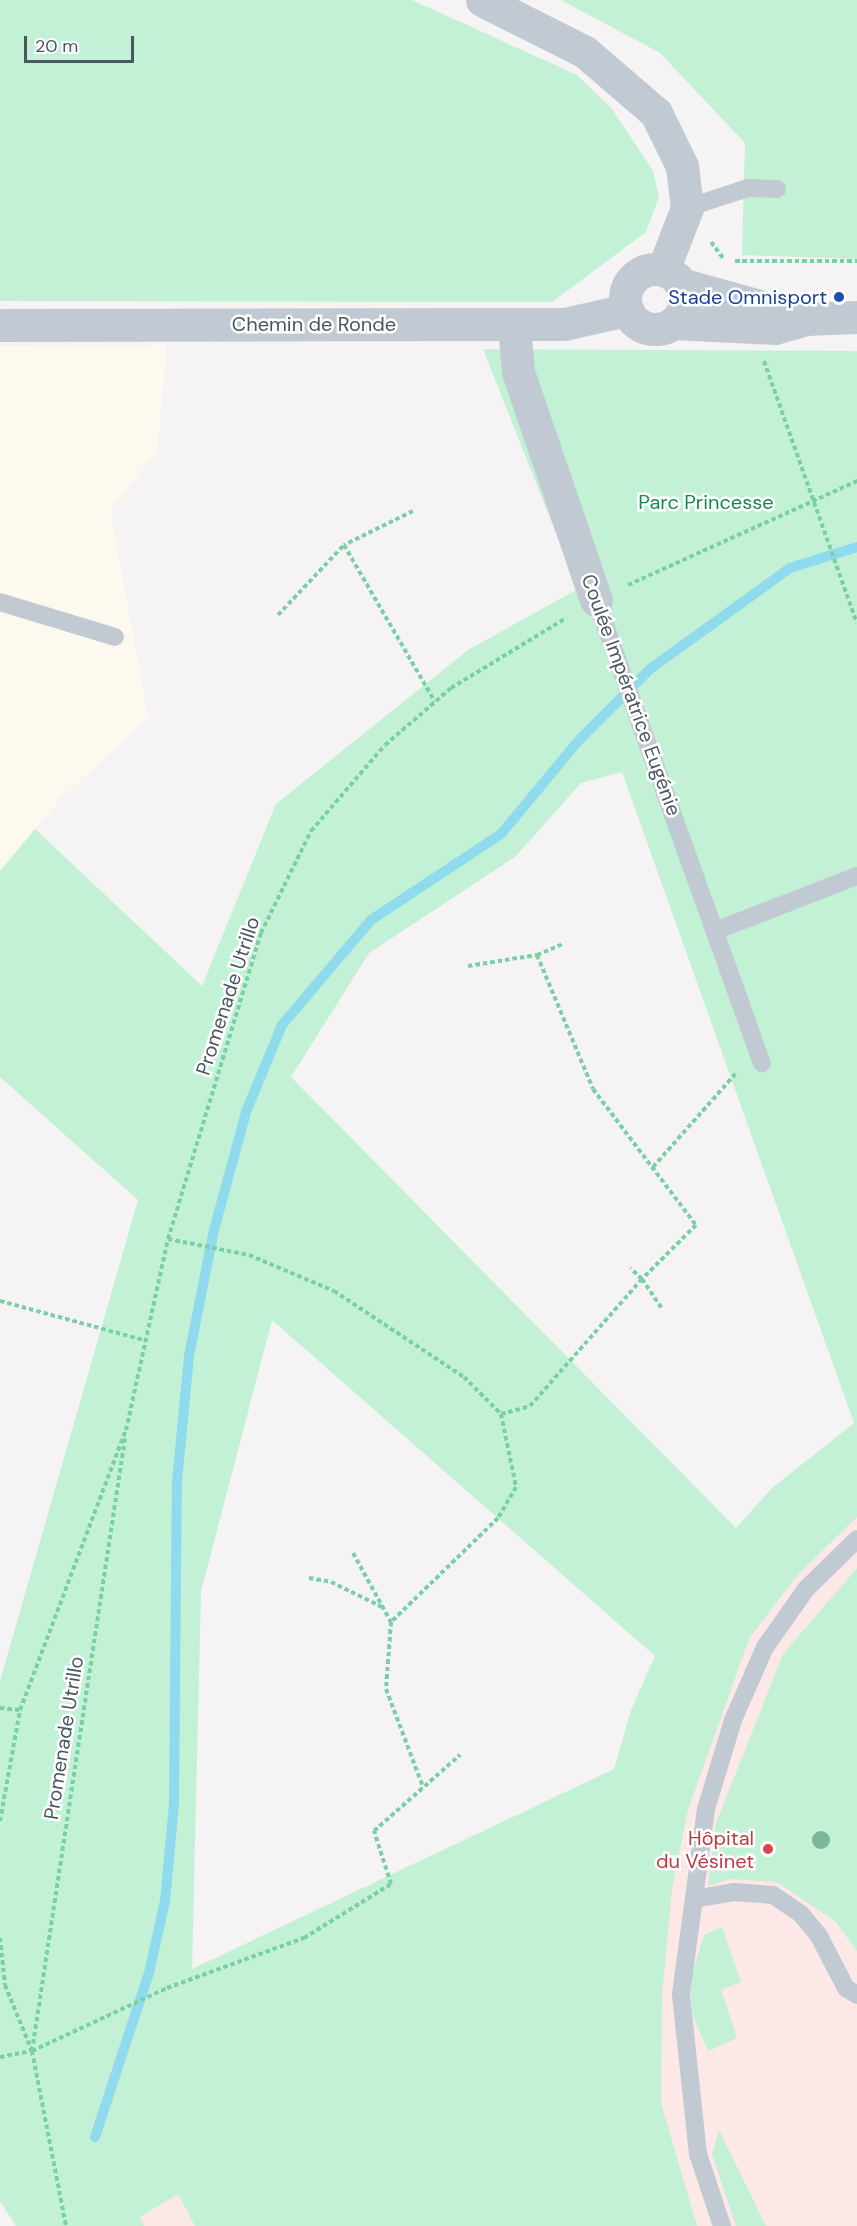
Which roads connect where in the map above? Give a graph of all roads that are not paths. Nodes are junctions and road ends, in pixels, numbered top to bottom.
1 (482, 0) edge
2 (777, 189) dead end
3 (687, 208) junction
4 (672, 277) junction
5 (627, 310) junction
6 (857, 317) edge
7 (806, 319) junction
8 (673, 323) junction
9 (514, 324) junction
10 (0, 325) edge
11 (596, 600) joint
12 (0, 602) edge
13 (116, 637) dead end
14 (857, 876) edge
15 (716, 931) junction
16 (762, 1063) road end
17 (857, 1539) edge
18 (694, 1899) junction
19 (857, 1995) edge
20 (722, 2226) edge

1 - 3 street
2 - 3 lane
3 - 4 street
4 - 5 street
4 - 7 street
4 - 8 street
5 - 8 street
5 - 9 street, Chemin de Ronde
6 - 7 street
7 - 8 street
9 - 10 street, Chemin de Ronde
9 - 11 street, Coulée Impératrice Eugénie
11 - 15 lane, Coulée Impératrice Eugénie
12 - 13 lane
14 - 15 lane
15 - 16 lane, Coulée Impératrice Eugénie
17 - 18 lane
18 - 19 lane
18 - 20 lane

